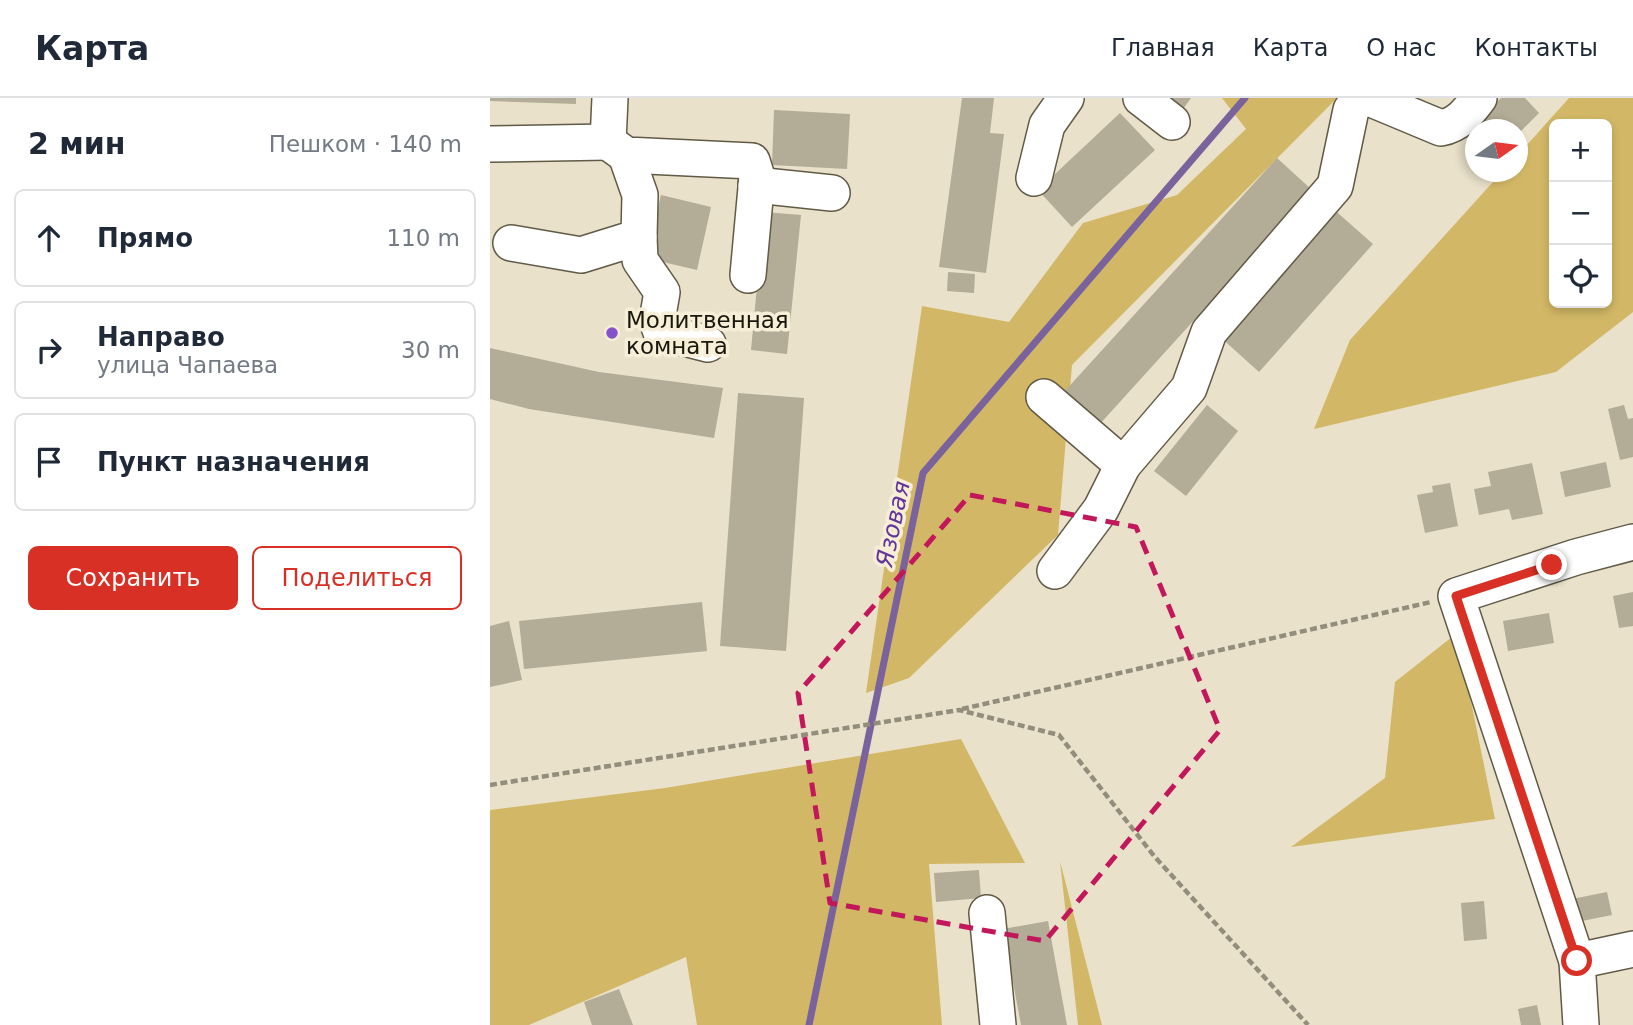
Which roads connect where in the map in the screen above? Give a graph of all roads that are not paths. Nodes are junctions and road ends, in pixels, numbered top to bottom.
1 (610, 98) edge
2 (1066, 98) edge
3 (1141, 98) edge
4 (1359, 98) edge
5 (1370, 98) edge
6 (1479, 98) edge
7 (1172, 122) dead end
8 (490, 144) edge
9 (617, 149) junction
10 (1034, 178) dead end
11 (757, 185) junction
12 (832, 193) dead end
13 (639, 237) junction
14 (511, 243) dead end
15 (748, 275) dead end
16 (708, 344) dead end
17 (1044, 397) dead end
18 (1123, 465) junction
19 (1633, 542) edge
20 (1055, 571) dead end
21 (987, 913) dead end
22 (1633, 948) edge
23 (1577, 961) junction
24 (998, 1025) edge
25 (1581, 1025) edge

1 - 9 street
2 - 10 street
3 - 7 street
4 - 18 street
5 - 6 street
8 - 9 street
9 - 11 street
9 - 13 street
11 - 12 street
11 - 15 street
13 - 14 street
13 - 16 street
17 - 18 street
18 - 20 street
19 - 23 street
21 - 24 street
22 - 23 street
23 - 25 street

